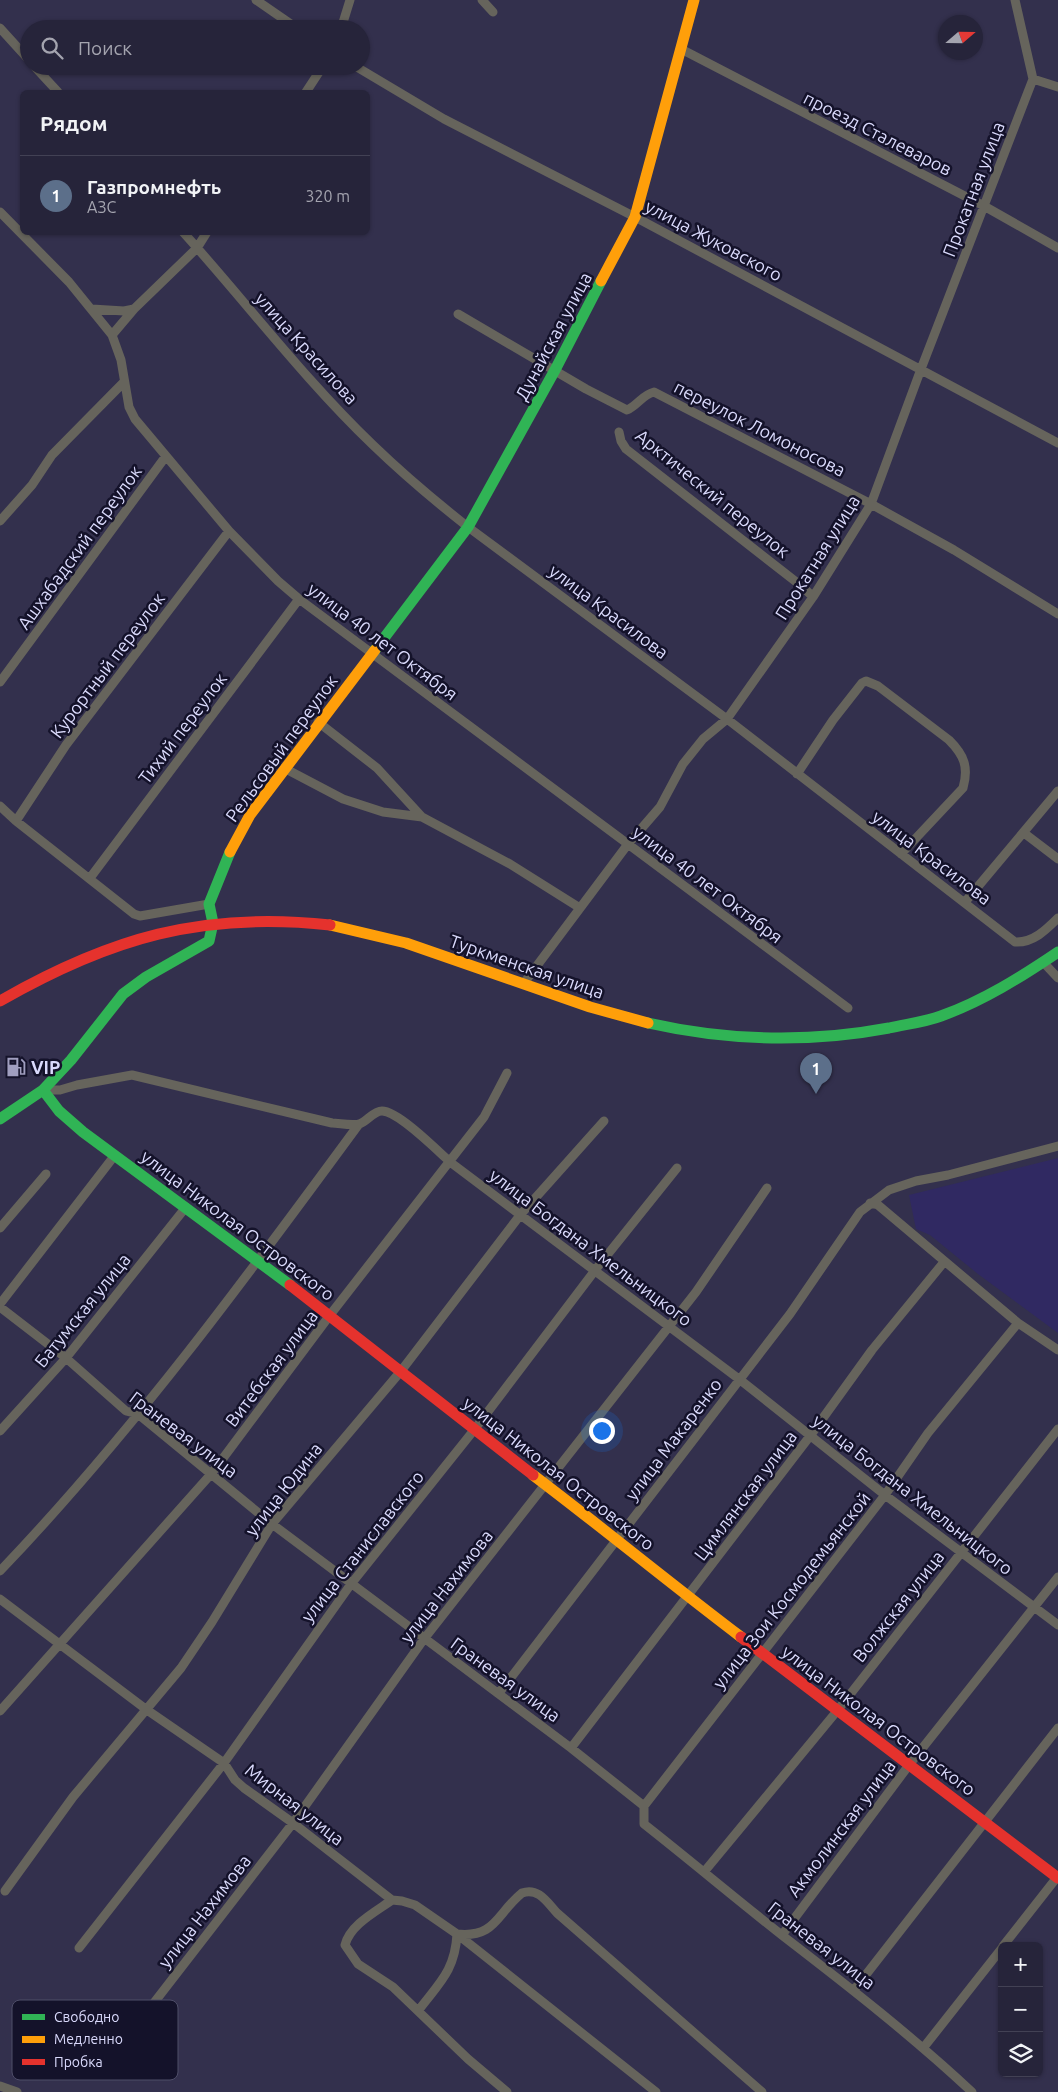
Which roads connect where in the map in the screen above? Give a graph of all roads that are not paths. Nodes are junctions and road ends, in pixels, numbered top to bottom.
1 (256, 0) edge
2 (350, 0) edge
3 (482, 0) edge
4 (694, 0) edge
5 (1015, 0) edge
6 (493, 12) dead end
7 (285, 20) edge
8 (344, 20) edge
9 (0, 28) edge
10 (681, 49) junction
11 (20, 50) edge
12 (42, 75) edge
13 (317, 75) edge
14 (369, 75) edge
15 (1033, 79) junction
16 (1058, 87) edge
17 (56, 90) edge
18 (307, 90) edge
19 (984, 206) junction
20 (0, 212) edge
21 (636, 217) junction
22 (20, 232) edge
23 (23, 235) edge
24 (186, 235) edge
25 (205, 235) edge
26 (197, 248) junction
27 (1058, 248) edge
28 (92, 309) junction
29 (134, 309) junction
30 (458, 314) dead end
31 (112, 335) junction
32 (921, 369) junction
33 (555, 370) junction
34 (124, 382) junction
35 (619, 432) dead end
36 (1058, 443) edge
37 (166, 456) junction
38 (871, 504) junction
39 (0, 521) edge
40 (468, 527) junction
41 (229, 531) junction
42 (813, 597) junction
43 (300, 599) junction
44 (1058, 614) edge
45 (372, 654) junction
46 (0, 682) edge
47 (727, 719) junction
48 (318, 722) junction
49 (284, 768) junction
50 (797, 774) junction
51 (1058, 791) edge
52 (0, 806) edge
53 (422, 817) junction
54 (16, 821) junction
55 (1024, 833) junction
56 (628, 844) junction
57 (901, 854) junction
58 (1058, 859) edge
59 (90, 878) junction
60 (965, 902) junction
61 (209, 904) junction
62 (580, 908) junction
63 (1058, 918) edge
64 (213, 923) junction
65 (1058, 952) edge
66 (1043, 962) junction
67 (1058, 978) edge
68 (524, 984) junction
69 (0, 1001) edge
70 (848, 1008) dead end
71 (507, 1074) dead end
72 (43, 1090) junction
73 (0, 1119) edge
74 (604, 1121) dead end
75 (359, 1124) junction
76 (1058, 1146) edge
77 (115, 1155) junction
78 (450, 1162) junction
79 (677, 1168) dead end
80 (46, 1174) dead end
81 (767, 1188) dead end
82 (870, 1203) junction
83 (186, 1208) junction
84 (521, 1214) junction
85 (0, 1228) edge
86 (258, 1262) junction
87 (944, 1262) junction
88 (596, 1269) junction
89 (0, 1306) edge
90 (330, 1315) junction
91 (1018, 1323) junction
92 (668, 1326) junction
93 (1058, 1350) edge
94 (66, 1358) junction
95 (401, 1371) junction
96 (739, 1379) junction
97 (138, 1414) junction
98 (1058, 1429) edge
99 (474, 1430) junction
100 (0, 1432) edge
101 (810, 1436) junction
102 (212, 1473) junction
103 (546, 1485) junction
104 (885, 1495) junction
105 (272, 1524) junction
106 (618, 1539) junction
107 (960, 1552) junction
108 (0, 1571) edge
109 (1058, 1577) edge
110 (352, 1584) junction
111 (688, 1596) junction
112 (0, 1599) edge
113 (1035, 1607) junction
114 (1058, 1625) edge
115 (424, 1639) junction
116 (59, 1645) junction
117 (763, 1653) junction
118 (499, 1693) junction
119 (147, 1710) junction
120 (0, 1711) edge
121 (837, 1711) junction
122 (1058, 1728) edge
123 (571, 1748) junction
124 (224, 1763) junction
125 (909, 1765) junction
126 (644, 1806) junction
127 (985, 1822) junction
128 (293, 1823) junction
129 (704, 1872) junction
130 (1058, 1877) edge
131 (6, 1891) dead end
132 (392, 1900) junction
133 (456, 1934) junction
134 (782, 1935) junction
135 (1006, 1942) edge
136 (79, 1948) dead end
137 (998, 1952) edge
138 (854, 1990) junction
139 (156, 2000) edge
140 (418, 2011) junction
141 (924, 2048) junction
142 (0, 2086) edge
143 (17, 2092) edge
144 (507, 2092) edge
145 (656, 2092) edge
146 (762, 2092) edge
147 (972, 2092) edge

1 - 7 street
2 - 8 street
3 - 6 street
4 - 10 street, Дунайская улица
5 - 15 street
9 - 11 street
10 - 19 street, проезд Сталеваров
10 - 21 street, Дунайская улица
12 - 17 street
13 - 18 street
14 - 21 street, улица Жуковского
15 - 16 street
15 - 19 street, Прокатная улица
19 - 27 street, проезд Сталеваров
19 - 32 street, Прокатная улица
20 - 22 street, улица 40 лет Октября
21 - 32 street, улица Жуковского
21 - 33 street, Дунайская улица
23 - 28 street, улица 40 лет Октября
24 - 26 street, улица Красилова
25 - 26 street
26 - 29 street
26 - 40 street, улица Красилова
28 - 29 street
28 - 31 street, улица 40 лет Октября
29 - 31 street
30 - 33 street
31 - 34 street, улица 40 лет Октября
32 - 36 street, улица Жуковского
32 - 38 street, Прокатная улица
33 - 38 street, переулок Ломоносова
33 - 40 street, Дунайская улица
34 - 37 street, улица 40 лет Октября
34 - 39 street
35 - 42 street, Арктический переулок
37 - 41 street, улица 40 лет Октября
37 - 46 street, Ашхабадский переулок
38 - 42 street, Прокатная улица
38 - 44 street, переулок Ломоносова
40 - 45 street, Дунайская улица
40 - 47 street, улица Красилова
41 - 43 street, улица 40 лет Октября
41 - 54 street, Курортный переулок
42 - 47 street, Прокатная улица
43 - 45 street, улица 40 лет Октября
43 - 59 street, Тихий переулок
45 - 48 street, Рельсовый переулок
45 - 56 street, улица 40 лет Октября
47 - 50 street, улица Красилова
47 - 56 street, Прокатная улица
48 - 49 street, Рельсовый переулок
48 - 53 street
49 - 53 street
49 - 61 street, Рельсовый переулок
50 - 57 street, улица Красилова
50 - 57 street
51 - 55 street
52 - 54 street
53 - 62 street
54 - 59 street
55 - 58 street
55 - 60 street
56 - 62 street, Прокатная улица
56 - 70 street, улица 40 лет Октября
57 - 60 street, улица Красилова
59 - 61 street
60 - 63 street, улица Красилова
61 - 64 street
62 - 68 street, Прокатная улица
64 - 68 street, Туркменская улица
64 - 69 street, Туркменская улица
64 - 72 street
65 - 66 street, Туркменская улица
66 - 67 street
66 - 68 street, Туркменская улица
71 - 78 street, Витебская улица
72 - 73 street
72 - 75 street
72 - 77 street, улица Николая Островского
74 - 84 street, улица Юдина
75 - 78 street, улица Богдана Хмельницкого
75 - 86 street
76 - 82 street, улица Макаренко
77 - 83 street, улица Николая Островского
77 - 89 street
78 - 84 street, улица Богдана Хмельницкого
78 - 90 street, Витебская улица
79 - 88 street, улица Станиславского
80 - 85 street
81 - 92 street, улица Нахимова
82 - 87 street
82 - 96 street, улица Макаренко
83 - 86 street, улица Николая Островского
83 - 94 street, Батумская улица
84 - 88 street, улица Богдана Хмельницкого
84 - 95 street, улица Юдина
86 - 90 street, улица Николая Островского
86 - 97 street
87 - 91 street
87 - 101 street, Цимлянская улица
88 - 92 street, улица Богдана Хмельницкого
88 - 99 street, улица Станиславского
89 - 94 street, Граневая улица
90 - 95 street, улица Николая Островского
90 - 102 street, Витебская улица
91 - 93 street
91 - 104 street, улица Зои Космодемьянской
92 - 96 street, улица Богдана Хмельницкого
92 - 103 street, улица Нахимова
94 - 97 street, Граневая улица
94 - 100 street, Батумская улица
95 - 99 street, улица Николая Островского
95 - 105 street, улица Юдина
96 - 101 street, улица Богдана Хмельницкого
96 - 106 street, улица Макаренко
97 - 102 street, Граневая улица
97 - 108 street
98 - 107 street, Волжская улица
99 - 103 street, улица Николая Островского
99 - 110 street, улица Станиславского
101 - 104 street, улица Богдана Хмельницкого
101 - 111 street, Цимлянская улица
102 - 105 street, Граневая улица
102 - 116 street, Витебская улица
103 - 106 street, улица Николая Островского
103 - 115 street, улица Нахимова
104 - 107 street, улица Богдана Хмельницкого
104 - 117 street, улица Зои Космодемьянской
105 - 110 street, Граневая улица
105 - 119 street, улица Юдина
106 - 111 street, улица Николая Островского
106 - 118 street, улица Макаренко
107 - 113 street, улица Богдана Хмельницкого
107 - 121 street, Волжская улица
109 - 113 street, Акмолинская улица
110 - 115 street, Граневая улица
110 - 124 street, улица Станиславского
111 - 117 street, улица Николая Островского
111 - 123 street, Цимлянская улица
112 - 116 street, Мирная улица
113 - 114 street, улица Богдана Хмельницкого
113 - 125 street, Акмолинская улица
115 - 118 street, Граневая улица
115 - 128 street, улица Нахимова
116 - 119 street, Мирная улица
116 - 120 street, Витебская улица
117 - 121 street, улица Николая Островского
117 - 126 street, улица Зои Космодемьянской
118 - 123 street, Граневая улица
119 - 124 street, Мирная улица
119 - 131 street, улица Юдина
121 - 125 street, улица Николая Островского
121 - 129 street, Волжская улица
122 - 127 street
123 - 126 street, Граневая улица
124 - 128 street, Мирная улица
124 - 136 street, улица Станиславского
125 - 127 street, улица Николая Островского
125 - 134 street, Акмолинская улица
126 - 129 street, Граневая улица
127 - 130 street, улица Николая Островского
127 - 138 street
128 - 132 street, Мирная улица
128 - 139 street, улица Нахимова
129 - 134 street, Граневая улица
130 - 135 street
132 - 133 street, Мирная улица
132 - 140 street
133 - 140 street
133 - 145 street, Мирная улица
133 - 146 street
134 - 138 street, Граневая улица
137 - 141 street
138 - 141 street, Граневая улица
140 - 144 street
141 - 147 street, Граневая улица
142 - 143 street

